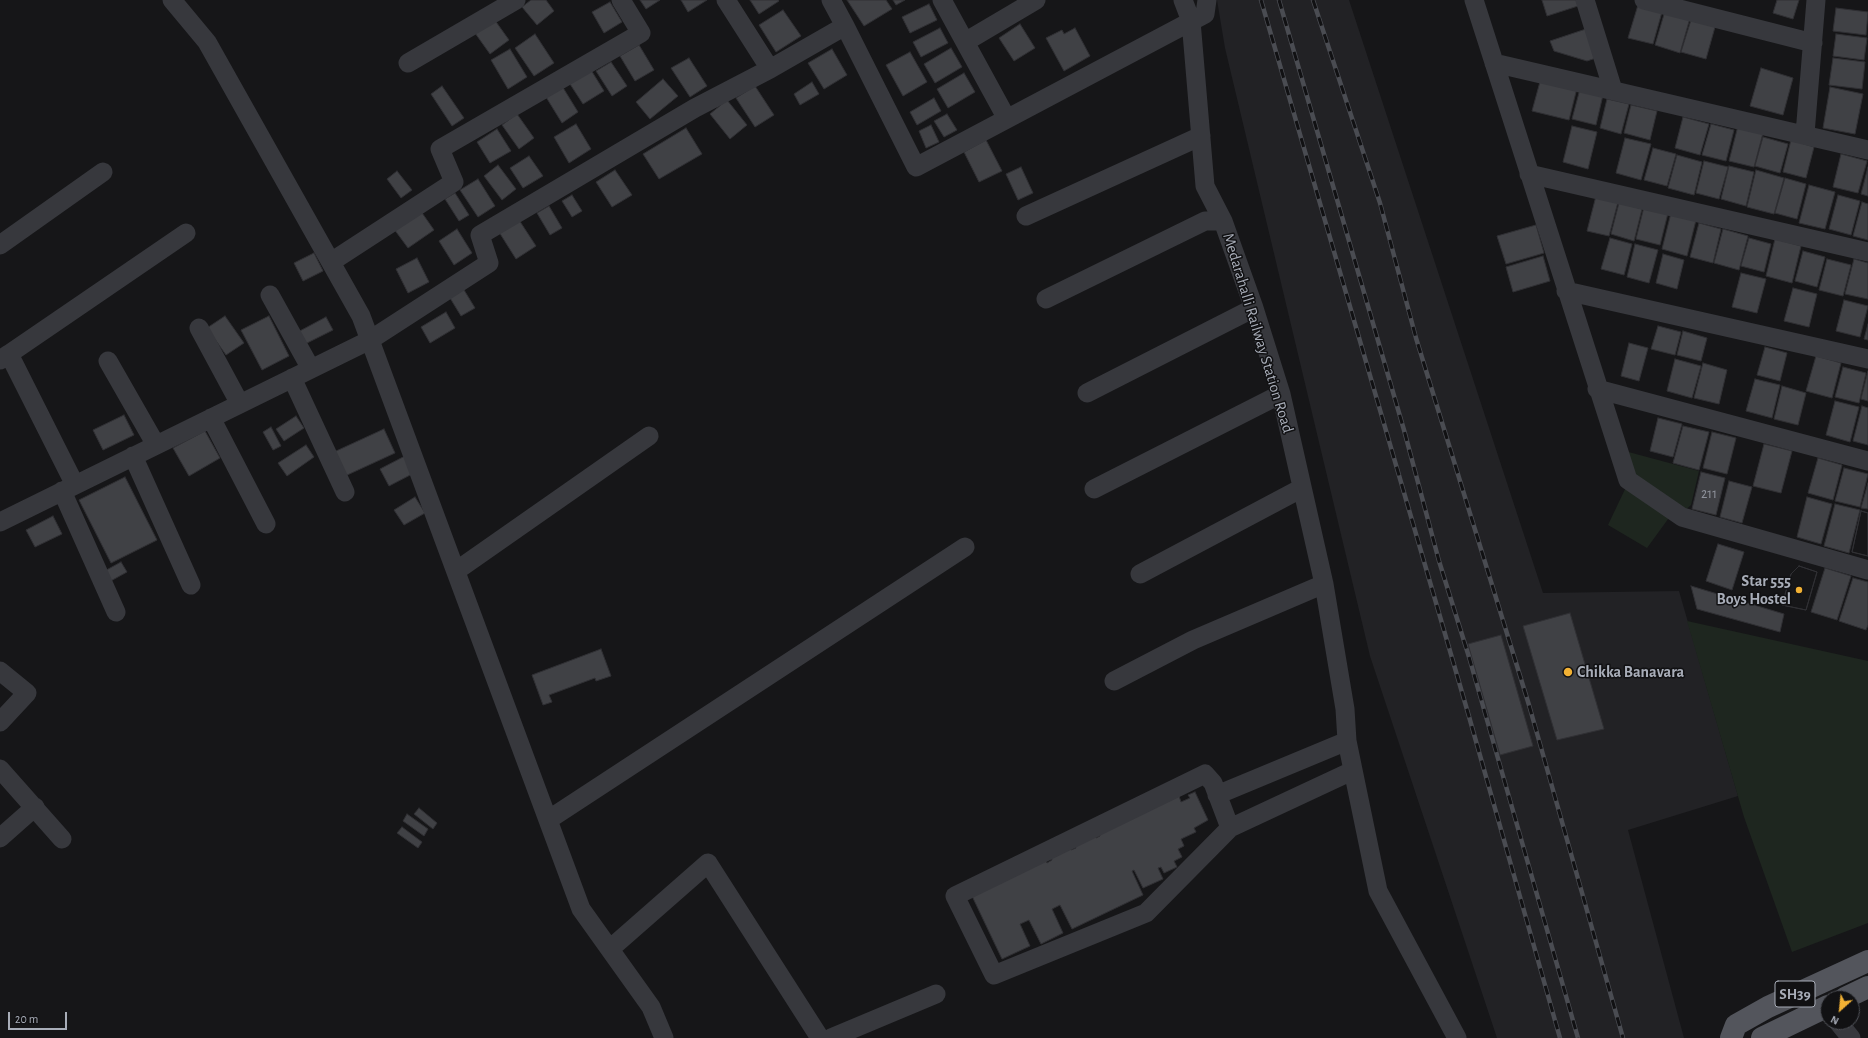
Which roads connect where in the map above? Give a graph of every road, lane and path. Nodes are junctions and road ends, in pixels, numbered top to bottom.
1 (172, 0) edge
2 (516, 0) edge
3 (621, 0) edge
4 (726, 0) edge
5 (831, 0) edge
6 (942, 0) edge
7 (1036, 0) edge
8 (1183, 0) edge
9 (1207, 0) edge
10 (1474, 0) edge
11 (1585, 0) edge
12 (1644, 0) edge
13 (1816, 0) edge
14 (1191, 21) junction
15 (845, 26) junction
16 (965, 42) junction
17 (1813, 43) junction
18 (408, 63) dead end
19 (1494, 63) junction
20 (770, 69) junction
21 (1613, 90) junction
22 (1007, 119) junction
23 (1805, 134) junction
24 (1201, 136) junction
25 (1868, 150) edge
26 (103, 172) dead end
27 (1529, 174) junction
28 (1026, 216) dead end
29 (1223, 221) junction
30 (186, 233) dead end
31 (0, 245) edge
32 (1868, 252) edge
33 (330, 262) junction
34 (1566, 291) junction
35 (270, 295) dead end
36 (1046, 299) dead end
37 (1254, 308) junction
38 (199, 328) dead end
39 (370, 340) junction
40 (4, 357) edge
41 (1868, 359) edge
42 (108, 361) dead end
43 (311, 368) junction
44 (292, 378) junction
45 (1597, 389) junction
46 (1087, 393) dead end
47 (1280, 394) junction
48 (240, 404) junction
49 (211, 418) junction
50 (649, 436) dead end
51 (156, 445) junction
52 (133, 456) junction
53 (1868, 461) edge
54 (68, 488) junction
55 (1302, 488) junction
56 (1094, 489) dead end
57 (345, 492) dead end
58 (0, 522) edge
59 (266, 524) dead end
60 (965, 547) dead end
61 (1868, 570) edge
62 (456, 571) junction
63 (1140, 574) dead end
64 (1324, 584) junction
65 (191, 586) dead end
66 (116, 612) dead end
67 (0, 671) edge
68 (1114, 681) dead end
69 (0, 722) edge
70 (1347, 741) junction
71 (0, 769) edge
72 (1352, 771) junction
73 (1217, 795) junction
74 (35, 807) junction
75 (548, 820) junction
76 (1230, 828) junction
77 (0, 838) edge
78 (62, 839) dead end
79 (610, 949) junction
80 (1868, 961) edge
81 (1810, 988) junction
82 (936, 994) dead end
83 (1820, 1000) edge
84 (1820, 1016) edge
85 (1845, 1030) edge
86 (664, 1038) edge
87 (820, 1038) edge
88 (831, 1038) edge
89 (1457, 1038) edge
90 (1731, 1038) edge
91 (1762, 1038) edge
92 (1851, 1038) edge

1 - 33 street
2 - 18 street
3 - 33 street
4 - 20 street
5 - 15 street
6 - 16 street
7 - 16 street
8 - 14 street, Medarahalli Railway Station Road
9 - 14 street
10 - 19 street
11 - 21 street
12 - 17 street
13 - 17 street
14 - 22 street
14 - 24 street, Medarahalli Railway Station Road
15 - 20 street
15 - 22 street
16 - 22 street
17 - 23 street
19 - 21 street
19 - 27 street
20 - 39 street
21 - 23 street
23 - 25 street
24 - 28 street
24 - 29 street, Medarahalli Railway Station Road
26 - 31 street
27 - 32 street
27 - 34 street
29 - 36 street
29 - 37 street, Medarahalli Railway Station Road
30 - 40 street
33 - 39 street
34 - 41 street
34 - 45 street
35 - 43 street
37 - 46 street
37 - 47 street, Medarahalli Railway Station Road
38 - 48 street
39 - 43 street
39 - 62 street
40 - 54 street
42 - 51 street
43 - 44 street
44 - 48 street
44 - 57 street
45 - 53 street
45 - 61 street
47 - 55 street, Medarahalli Railway Station Road
47 - 56 street
48 - 49 street
49 - 51 street
49 - 59 street
50 - 62 street
51 - 52 street
52 - 54 street
52 - 65 street
54 - 58 street
54 - 66 street
55 - 63 street
55 - 64 street, Medarahalli Railway Station Road
60 - 75 street
62 - 75 street
64 - 68 street
64 - 70 street, Medarahalli Railway Station Road
67 - 69 street
70 - 72 street, Medarahalli Railway Station Road
70 - 73 street
71 - 74 street
72 - 76 street
72 - 89 street, Medarahalli Railway Station Road
73 - 76 street
73 - 76 street
74 - 77 street
74 - 78 street
75 - 79 street
79 - 86 street
79 - 87 street
80 - 81 main road, SH39
81 - 83 street
81 - 90 main road, SH39
82 - 88 street
84 - 91 main road
85 - 92 street

